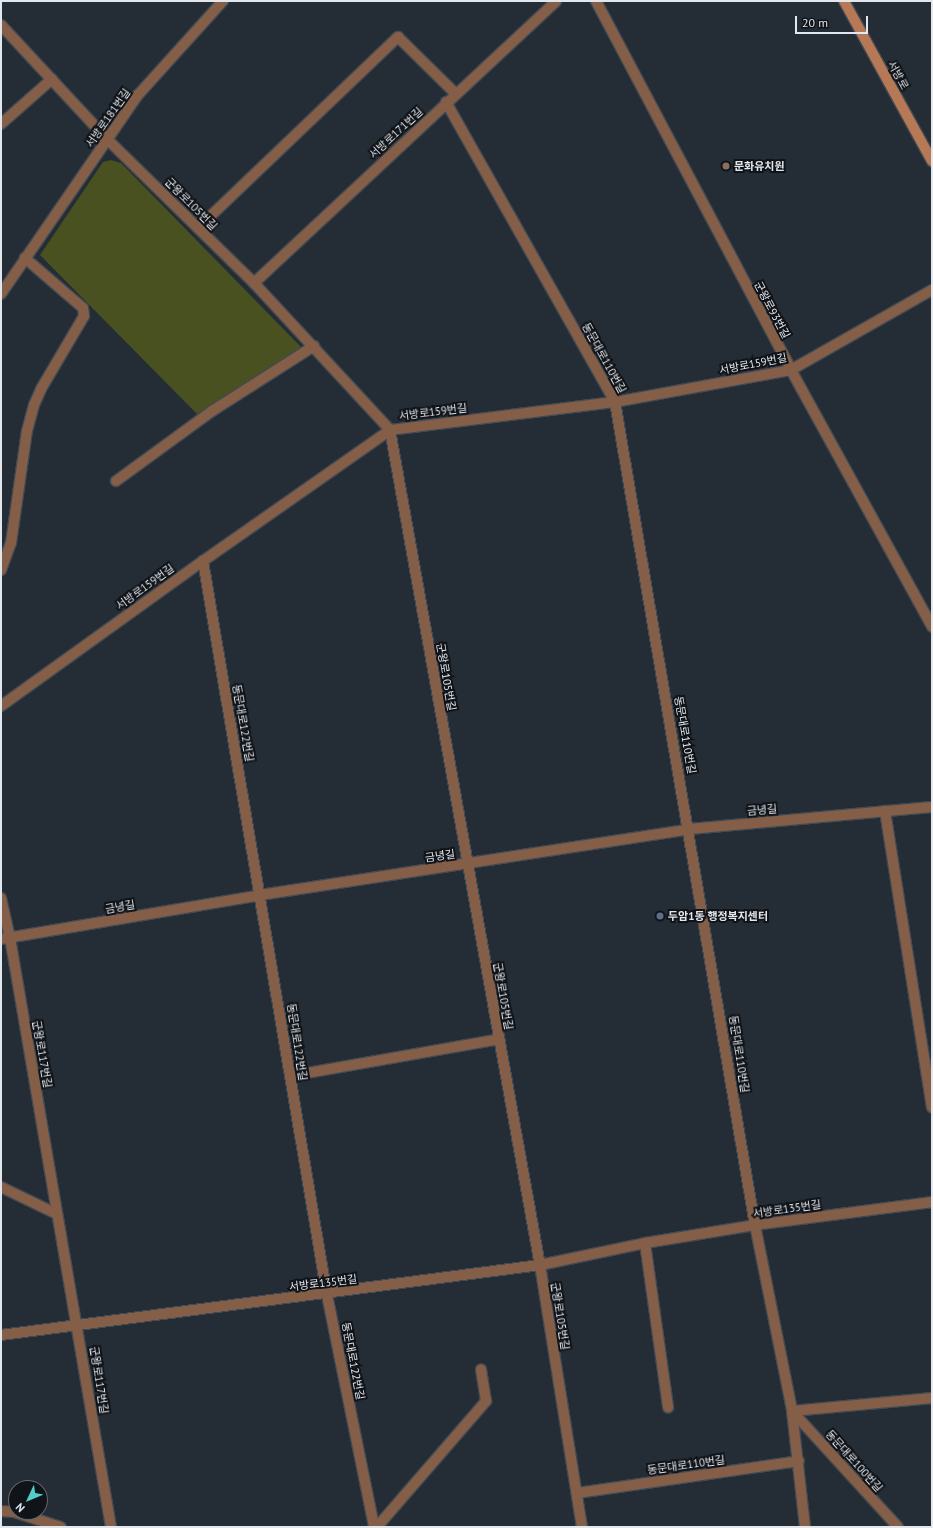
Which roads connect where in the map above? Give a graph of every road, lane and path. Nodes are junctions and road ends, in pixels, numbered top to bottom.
1 (222, 1) edge
2 (556, 1) edge
3 (596, 1) edge
4 (844, 1) edge
5 (1, 25) edge
6 (52, 79) junction
7 (455, 94) junction
8 (446, 102) junction
9 (1, 124) edge
10 (107, 139) junction
11 (932, 161) edge
12 (198, 228) junction
13 (25, 258) junction
14 (254, 283) junction
15 (932, 290) edge
16 (1, 294) edge
17 (314, 346) junction
18 (791, 370) junction
19 (615, 402) junction
20 (390, 430) junction
21 (116, 481) dead end
22 (202, 560) junction
23 (1, 570) edge
24 (932, 627) edge
25 (1, 706) edge
26 (932, 807) edge
27 (885, 811) junction
28 (689, 829) junction
29 (467, 864) junction
30 (260, 895) junction
31 (1, 898) edge
32 (6, 939) edge
33 (499, 1039) junction
34 (290, 1076) junction
35 (932, 1107) edge
36 (1, 1187) edge
37 (932, 1202) edge
38 (57, 1214) junction
39 (755, 1225) junction
40 (646, 1243) junction
41 (540, 1266) junction
42 (327, 1294) junction
43 (78, 1326) junction
44 (1, 1336) edge
45 (481, 1369) dead end
46 (932, 1398) edge
47 (668, 1407) dead end
48 (792, 1411) junction
49 (799, 1461) junction
50 (577, 1493) junction
51 (1, 1511) edge
52 (61, 1527) edge
53 (111, 1527) edge
54 (375, 1527) edge
55 (582, 1527) edge
56 (805, 1527) edge
57 (898, 1527) edge

1 - 10 lane, 서방로181번길
2 - 7 lane, 서방로171번길
3 - 18 lane, 군왕로93번길
4 - 11 main road, 서방로
5 - 6 lane, 군왕로105번길
6 - 9 lane
6 - 10 lane, 군왕로105번길
7 - 8 lane, 서방로171번길
7 - 12 lane
8 - 14 lane, 서방로171번길
8 - 19 lane, 동문대로110번길
10 - 12 lane, 군왕로105번길
10 - 13 lane, 서방로181번길
12 - 14 lane, 군왕로105번길
13 - 16 lane, 서방로181번길
13 - 23 lane
14 - 17 lane, 군왕로105번길
15 - 18 lane, 서방로159번길
17 - 20 lane, 군왕로105번길
17 - 21 lane
18 - 19 lane, 서방로159번길
18 - 24 lane, 군왕로93번길
19 - 20 lane, 서방로159번길
19 - 28 lane, 동문대로110번길
20 - 22 lane, 서방로159번길
20 - 29 lane, 군왕로105번길
22 - 25 lane, 서방로159번길
22 - 30 lane, 동문대로122번길
26 - 27 lane, 금녕길
27 - 28 lane, 금녕길
27 - 35 lane
28 - 29 lane, 금녕길
28 - 39 lane, 동문대로110번길
29 - 30 lane, 금녕길
29 - 33 lane, 군왕로105번길
30 - 32 lane, 금녕길
30 - 34 lane, 동문대로122번길
31 - 32 lane, 군왕로117번길
32 - 38 lane, 군왕로117번길
33 - 34 lane, 군왕로105번길
33 - 41 lane, 군왕로105번길
34 - 42 lane, 동문대로122번길
36 - 38 lane
37 - 39 lane, 서방로135번길
38 - 43 lane, 군왕로117번길
39 - 40 lane, 서방로135번길
39 - 48 lane, 동문대로110번길
40 - 41 lane, 서방로135번길
40 - 47 lane
41 - 42 lane, 서방로135번길
41 - 50 lane, 군왕로105번길
42 - 43 lane, 서방로135번길
42 - 54 lane, 동문대로122번길
43 - 44 lane, 서방로135번길
43 - 53 lane, 군왕로117번길
45 - 54 lane, 동문대로122번길
46 - 48 lane
48 - 49 lane, 동문대로110번길
48 - 57 lane, 동문대로100번길
49 - 50 lane, 동문대로110번길
49 - 56 lane, 동문대로110번길
50 - 55 lane, 군왕로105번길
51 - 52 lane

